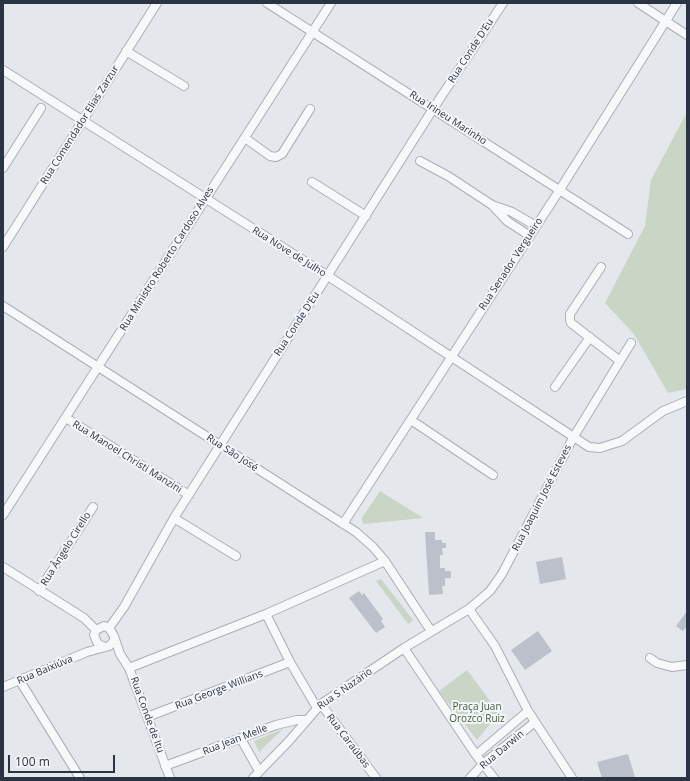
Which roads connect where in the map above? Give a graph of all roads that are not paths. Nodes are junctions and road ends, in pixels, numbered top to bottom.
1 (157, 3) edge
2 (267, 3) edge
3 (331, 3) edge
4 (503, 3) edge
5 (638, 3) edge
6 (677, 3) edge
7 (665, 21) junction
8 (312, 33) junction
9 (687, 35) edge
10 (126, 50) junction
11 (3, 70) edge
12 (184, 86) dead end
13 (41, 108) dead end
14 (310, 109) dead end
15 (434, 109) junction
16 (83, 121) junction
17 (245, 138) junction
18 (420, 161) dead end
19 (3, 168) edge
20 (312, 182) dead end
21 (559, 191) junction
22 (205, 199) junction
23 (492, 204) junction
24 (366, 216) junction
25 (536, 226) junction
26 (3, 230) edge
27 (628, 234) dead end
28 (10, 235) junction
29 (530, 236) junction
30 (3, 247) edge
31 (601, 267) dead end
32 (328, 276) junction
33 (3, 306) edge
34 (590, 337) junction
35 (630, 343) dead end
36 (451, 356) junction
37 (620, 362) junction
38 (99, 367) junction
39 (555, 387) dead end
40 (687, 401) edge
41 (66, 418) junction
42 (411, 420) junction
43 (573, 438) junction
44 (220, 445) junction
45 (493, 475) dead end
46 (189, 495) junction
47 (93, 507) dead end
48 (3, 515) edge
49 (174, 518) junction
50 (343, 524) junction
51 (236, 556) dead end
52 (385, 561) junction
53 (3, 567) edge
54 (40, 591) junction
55 (469, 609) junction
56 (266, 614) junction
57 (109, 628) junction
58 (96, 630) junction
59 (431, 631) junction
60 (95, 639) junction
61 (115, 639) junction
62 (106, 647) junction
63 (404, 648) junction
64 (87, 652) junction
65 (120, 654) junction
66 (650, 658) dead end
67 (290, 662) junction
68 (687, 665) edge
69 (129, 668) junction
70 (20, 681) junction
71 (3, 687) edge
72 (319, 706) junction
73 (528, 711) junction
74 (147, 717) junction
75 (306, 720) junction
76 (535, 722) junction
77 (241, 739) junction
78 (476, 755) junction
79 (484, 763) junction
80 (165, 766) junction
81 (256, 776) edge
82 (80, 778) edge
83 (170, 778) edge
84 (376, 778) edge
85 (470, 778) edge
86 (494, 778) edge
87 (572, 778) edge

1 - 10 street, Rua Comendador Elias Zarzur
2 - 8 street, Rua Irineu Marinho
3 - 8 street, Rua Ministro Roberto Cardoso Alves
4 - 15 street, Rua Conde D'Eu
5 - 7 street
6 - 7 street, Rua Senador Vergueiro
7 - 9 street
7 - 21 street, Rua Senador Vergueiro
8 - 15 street, Rua Irineu Marinho
8 - 17 street, Rua Ministro Roberto Cardoso Alves
10 - 12 street
10 - 16 street, Rua Comendador Elias Zarzur
11 - 16 street, Rua Nove de Julho
13 - 19 street
14 - 17 street
15 - 21 street, Rua Irineu Marinho
15 - 24 street, Rua Conde D'Eu
16 - 22 street, Rua Nove de Julho
16 - 28 street, Rua Comendador Elias Zarzur
17 - 22 street, Rua Ministro Roberto Cardoso Alves
18 - 23 street
20 - 24 street
21 - 25 street, Rua Senador Vergueiro
21 - 27 street, Rua Irineu Marinho
22 - 32 street, Rua Nove de Julho
22 - 38 street, Rua Ministro Roberto Cardoso Alves
23 - 25 street
23 - 29 street
24 - 32 street, Rua Conde D'Eu
25 - 29 street, Rua Senador Vergueiro
26 - 28 street
28 - 30 street, Rua Comendador Elias Zarzur
29 - 36 street, Rua Senador Vergueiro
31 - 34 street
32 - 36 street, Rua Nove de Julho
32 - 44 street, Rua Conde D'Eu
33 - 38 street, Rua São José
34 - 37 street
34 - 39 street
35 - 37 street, Rua Joaquim José Esteves
36 - 42 street, Rua Senador Vergueiro
36 - 43 street, Rua Nove de Julho
37 - 43 street, Rua Joaquim José Esteves
38 - 41 street, Rua Ministro Roberto Cardoso Alves
38 - 44 street, Rua São José
40 - 43 street, Rua Nove de Julho
41 - 46 street, Rua Manoel Christi Manzini
41 - 48 street, Rua Ministro Roberto Cardoso Alves
42 - 45 street
42 - 50 street, Rua Senador Vergueiro
43 - 55 street, Rua Joaquim José Esteves
44 - 46 street, Rua Conde D'Eu
44 - 50 street, Rua São José
46 - 49 street, Rua Conde D'Eu
47 - 54 street, Rua Ângelo Cirello
49 - 51 street
49 - 57 street, Rua Conde D'Eu
50 - 52 street, Rua São José
52 - 56 street
52 - 59 street, Rua São José
53 - 54 street
54 - 58 street
55 - 59 street, Rua Joaquim José Esteves
55 - 73 street
56 - 67 street, Rua Caraúbas
56 - 69 street
57 - 58 street
57 - 61 street
58 - 60 street
59 - 63 street, Rua S Nazário
60 - 62 street
60 - 64 street
61 - 62 street
61 - 65 street, Rua Conde de Itu
62 - 64 street
62 - 65 street, Rua Conde de Itu
63 - 72 street, Rua S Nazário
63 - 78 street
64 - 70 street, Rua Baixiúva
65 - 69 street, Rua Conde de Itu
66 - 68 street
67 - 72 street, Rua Caraúbas
67 - 74 street, Rua George Willians
69 - 74 street, Rua Conde de Itu
70 - 71 street, Rua Baixiúva
70 - 82 street
72 - 75 street, Rua S Nazário
72 - 84 street, Rua Caraúbas
73 - 76 street
73 - 78 street
74 - 80 street, Rua Conde de Itu
75 - 77 street, Rua Jean Melle
75 - 81 street, Rua S Nazário
76 - 79 street, Rua Darwin
76 - 87 street
77 - 80 street, Rua Jean Melle
77 - 81 street
78 - 79 street
79 - 85 street, Rua Darwin
79 - 86 street
80 - 83 street, Rua Conde de Itu

